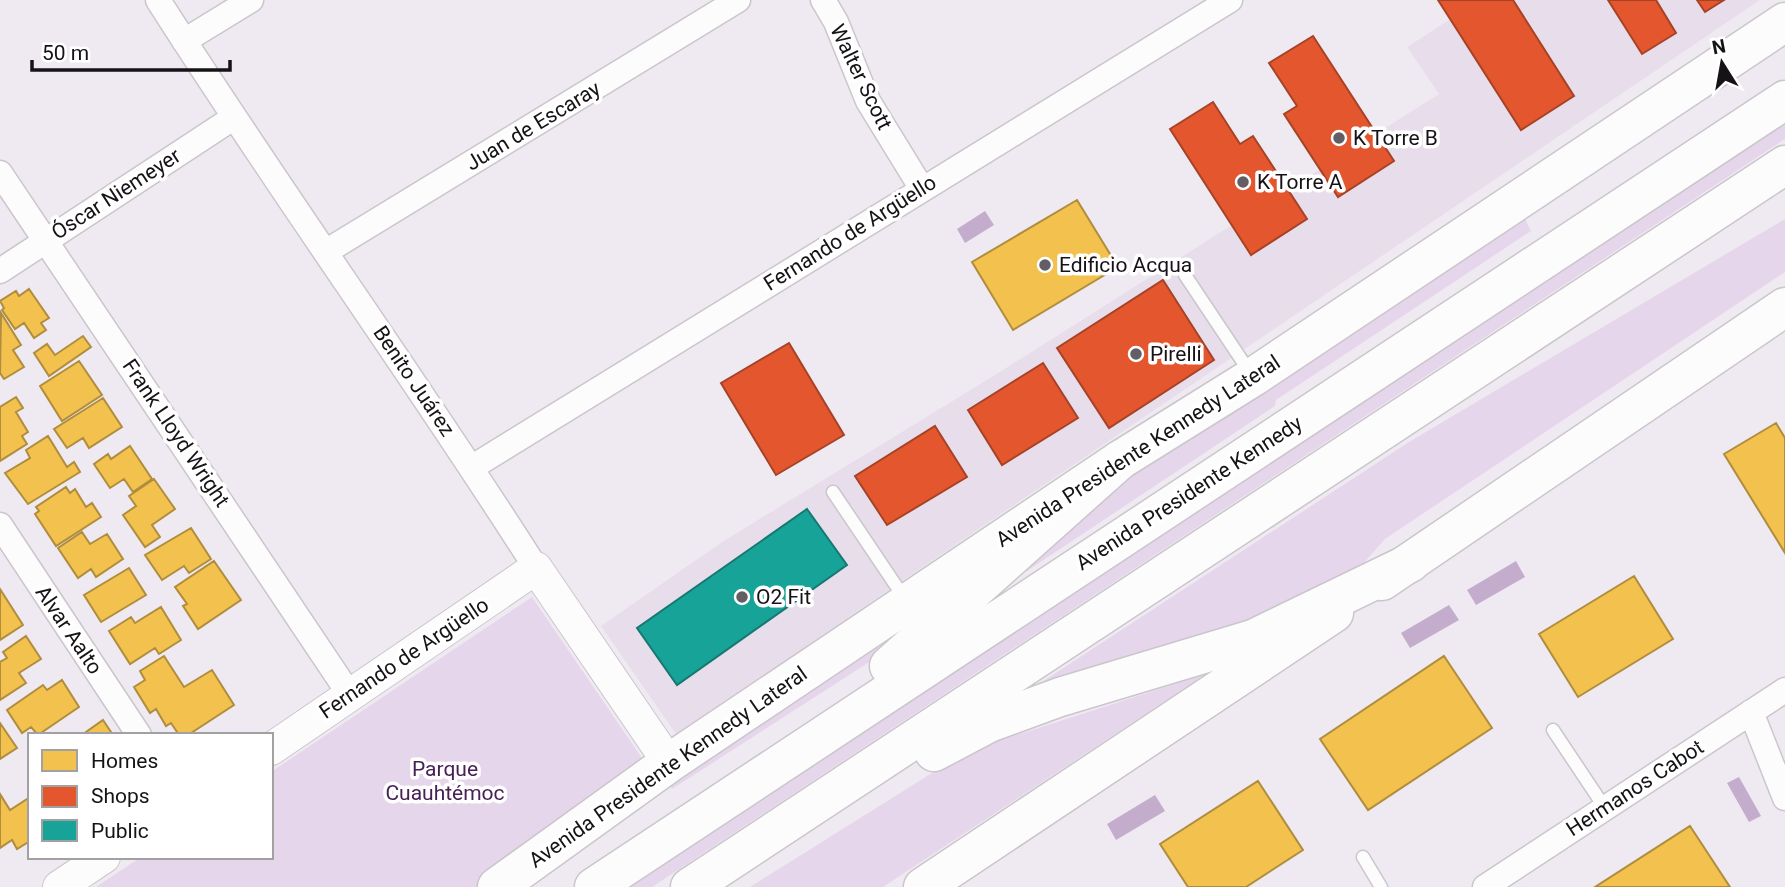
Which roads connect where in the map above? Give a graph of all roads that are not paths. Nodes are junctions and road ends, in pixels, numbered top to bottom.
1 (158, 0) edge
2 (251, 0) edge
3 (738, 0) edge
4 (823, 0) edge
5 (1230, 0) edge
6 (1785, 22) edge
7 (184, 41) junction
8 (1785, 100) edge
9 (233, 118) junction
10 (1785, 165) edge
11 (0, 173) edge
12 (922, 189) junction
13 (47, 240) junction
14 (327, 251) junction
15 (0, 271) edge
16 (1185, 275) dead end
17 (1785, 307) edge
18 (1253, 377) junction
19 (1119, 460) junction
20 (471, 468) junction
21 (833, 492) dead end
22 (0, 525) edge
23 (1410, 563) junction
24 (536, 568) junction
25 (907, 603) junction
26 (1785, 690) edge
27 (350, 695) junction
28 (1751, 712) junction
29 (1553, 730) dead end
30 (138, 733) edge
31 (273, 748) edge
32 (668, 763) junction
33 (753, 780) junction
34 (1785, 798) edge
35 (1605, 808) junction
36 (752, 846) junction
37 (1363, 858) dead end
38 (101, 859) edge
39 (59, 887) edge
40 (498, 887) edge
41 (594, 887) edge
42 (690, 887) edge
43 (923, 887) edge
44 (1381, 887) edge
45 (1485, 887) edge

1 - 7 street, Benito Juárez
2 - 7 street
3 - 14 street, Juan de Escaray
4 - 12 street, Walter Scott
5 - 12 street, Fernando de Argüello
6 - 18 main road, Avenida Presidente Kennedy Lateral
7 - 9 street, Benito Juárez
8 - 33 main road, Avenida Presidente Kennedy
9 - 13 street, Óscar Niemeyer
9 - 14 street, Benito Juárez
10 - 36 main road
11 - 13 street, Frank Lloyd Wright
12 - 20 street, Fernando de Argüello
13 - 15 street, Óscar Niemeyer
13 - 27 street, Frank Lloyd Wright
14 - 20 street, Benito Juárez
16 - 18 lane
17 - 23 main road
18 - 19 main road, Avenida Presidente Kennedy Lateral
19 - 25 main road, Avenida Presidente Kennedy Lateral
19 - 33 main road
20 - 24 street, Benito Juárez
21 - 25 lane
22 - 30 street, Alvar Aalto
23 - 36 main road
23 - 43 main road
24 - 27 street, Fernando de Argüello
24 - 32 street, Benito Juárez
25 - 32 main road, Avenida Presidente Kennedy Lateral
26 - 28 street, Hermanos Cabot
27 - 31 street, Fernando de Argüello
28 - 34 street
28 - 35 street, Hermanos Cabot
29 - 35 lane
32 - 40 main road, Avenida Presidente Kennedy Lateral
33 - 41 main road, Avenida Presidente Kennedy
35 - 45 street, Hermanos Cabot
36 - 42 main road
37 - 44 lane
38 - 39 street

